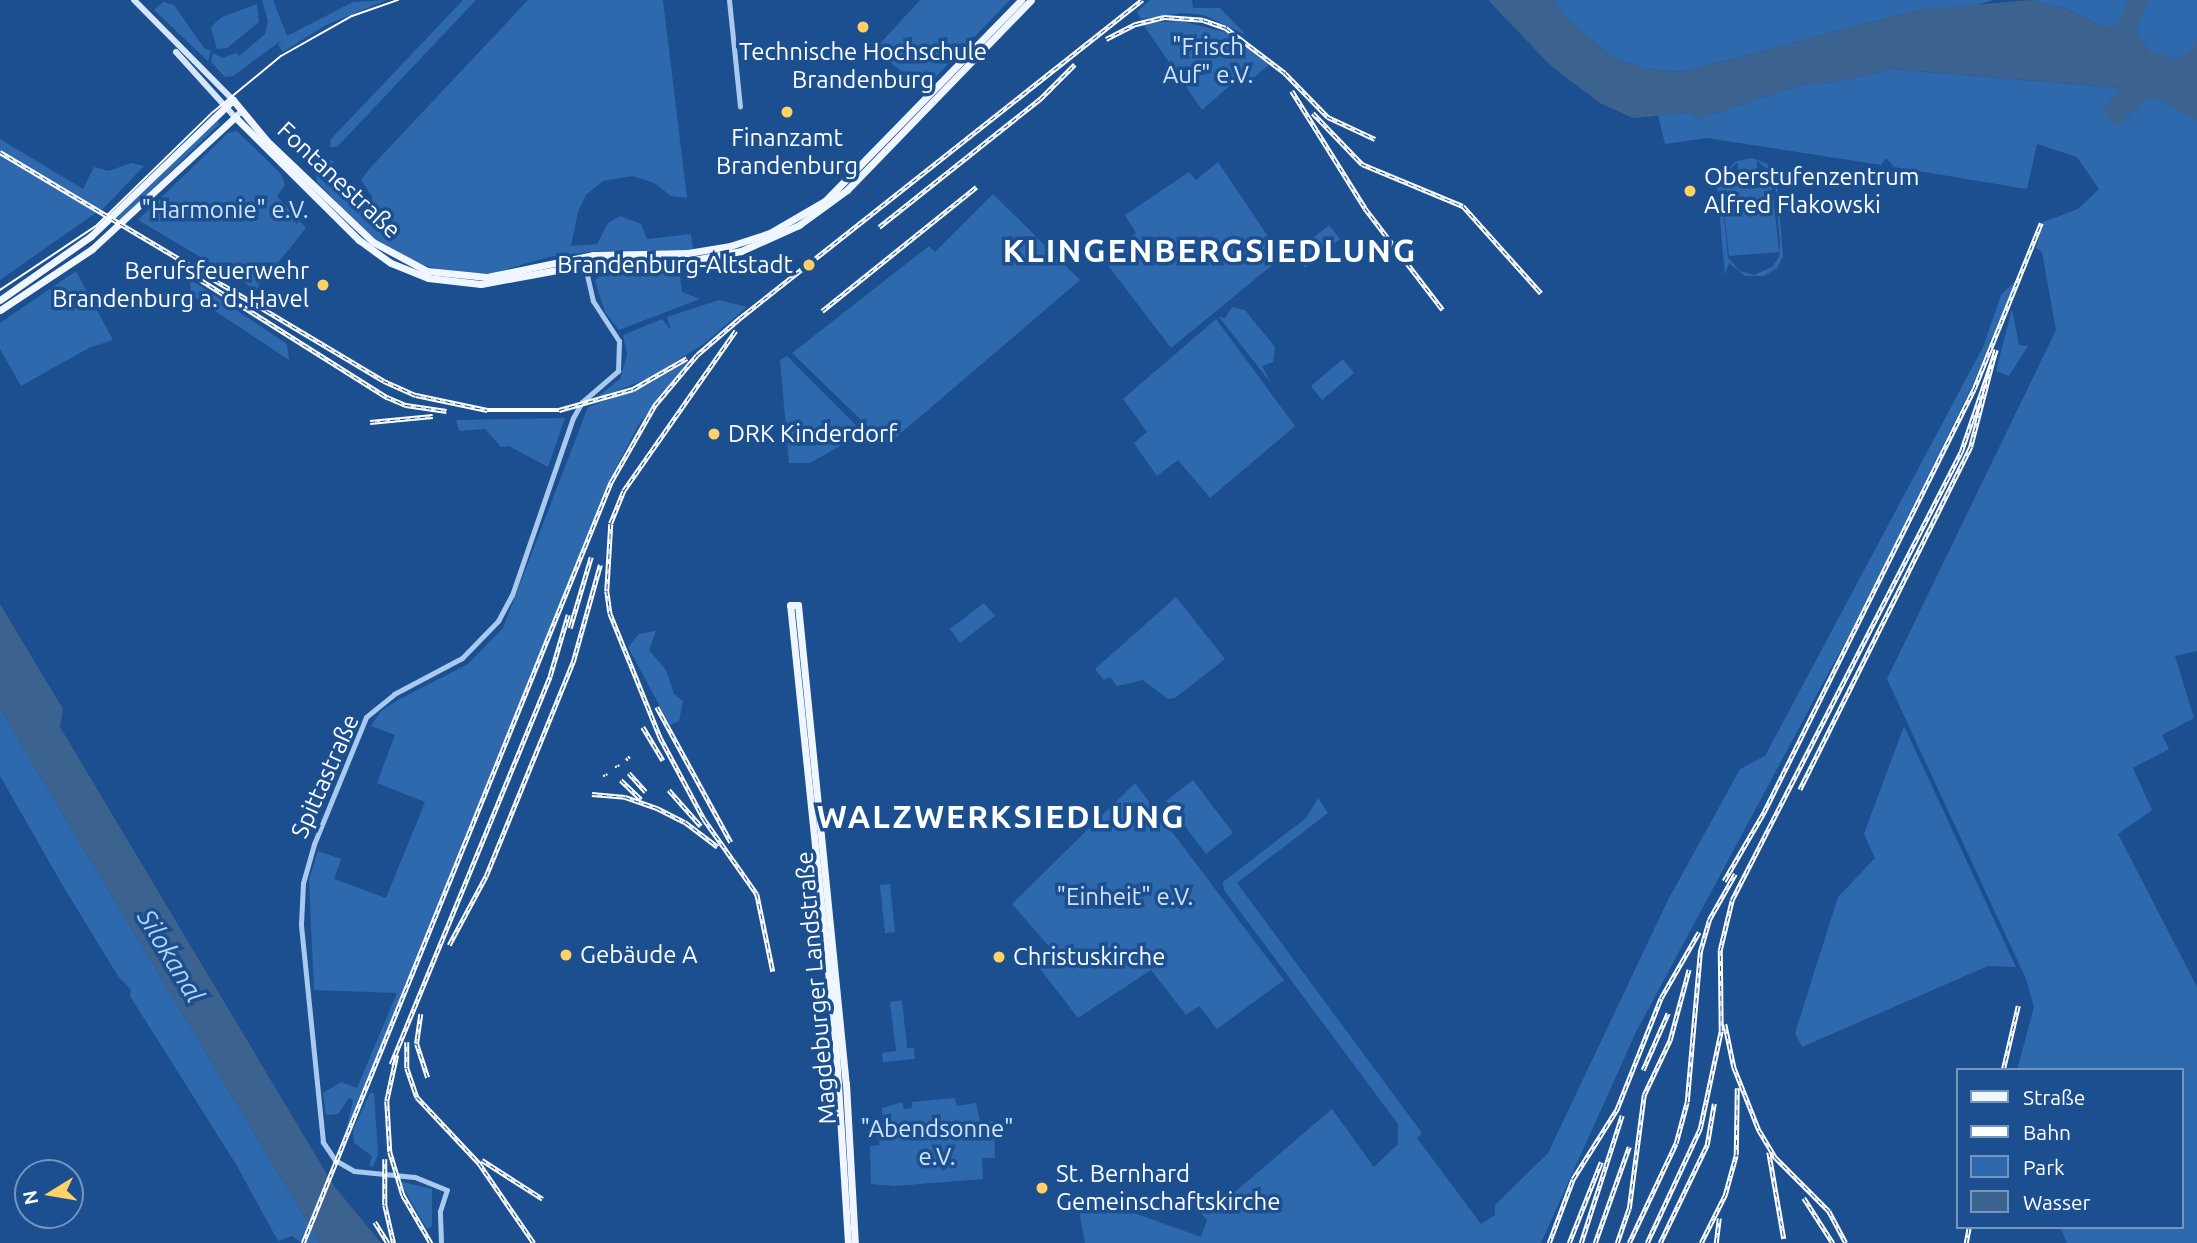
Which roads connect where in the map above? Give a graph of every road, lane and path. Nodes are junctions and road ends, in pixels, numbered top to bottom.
1 (134, 0) edge
2 (729, 0) edge
3 (1021, 0) edge
4 (1031, 0) edge
5 (230, 103) junction
6 (740, 106) dead end
7 (923, 108) junction
8 (238, 115) junction
9 (582, 256) junction
10 (584, 265) junction
11 (0, 300) edge
12 (0, 310) edge
13 (441, 1243) edge
14 (848, 1243) edge
15 (855, 1243) edge

1 - 5 main road
2 - 6 street
3 - 7 main road
4 - 7 main road
5 - 8 main road
5 - 11 main road
7 - 9 main road, Fontanestraße
7 - 10 main road, Fontanestraße
8 - 9 main road, Fontanestraße
8 - 10 main road, Fontanestraße
8 - 12 main road
9 - 10 street, Spittastraße
10 - 13 street, Spittastraße
14 - 15 main road, Magdeburger Landstraße

